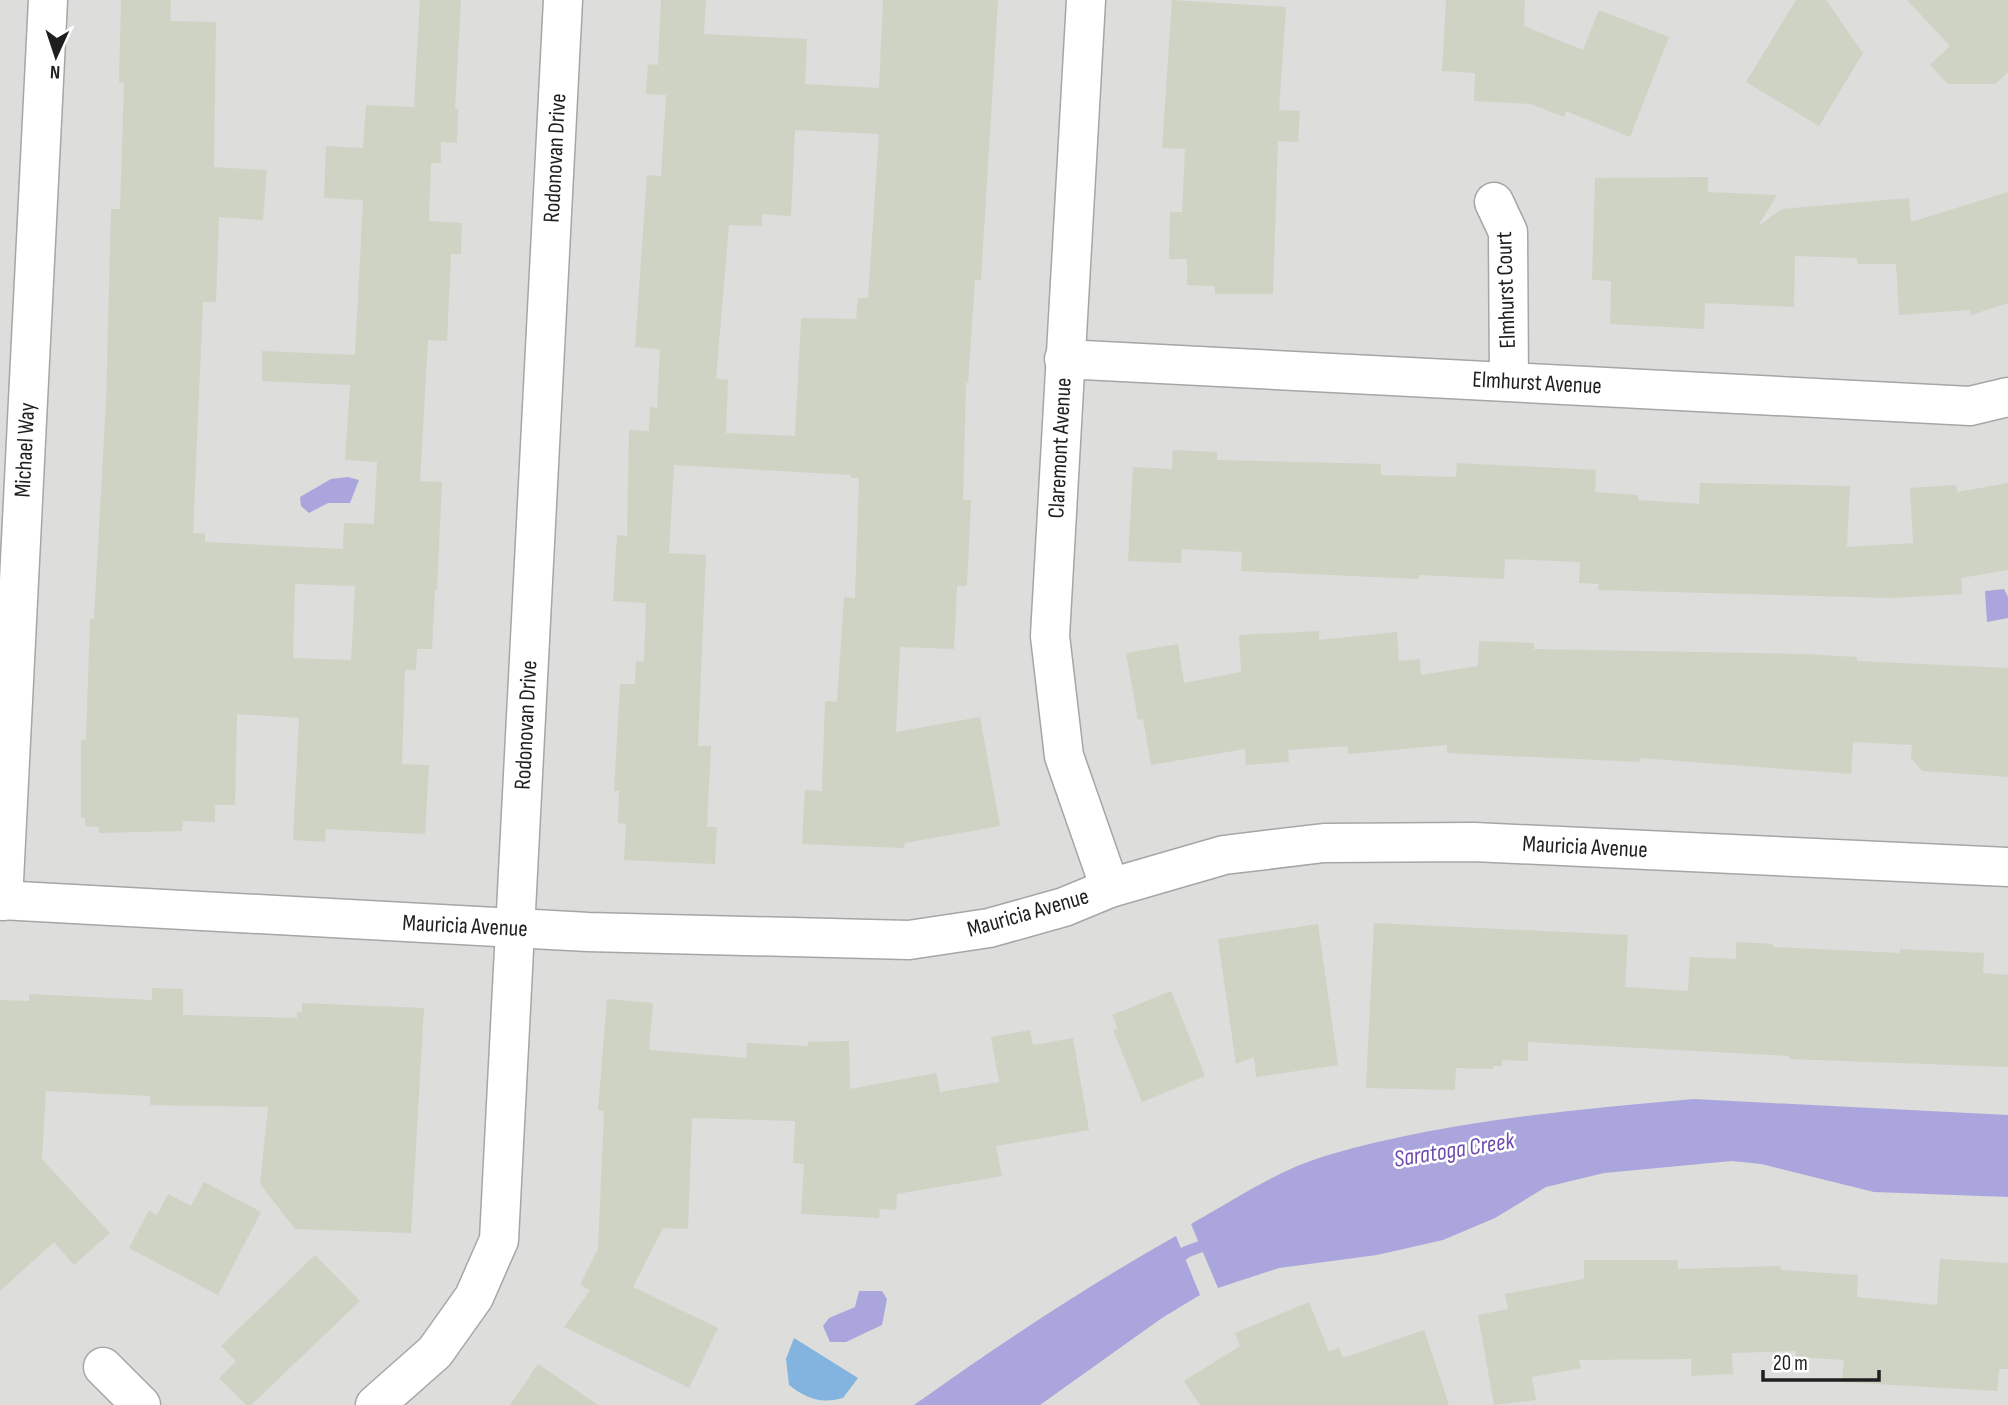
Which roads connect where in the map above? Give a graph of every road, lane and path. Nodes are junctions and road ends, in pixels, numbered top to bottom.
1 (48, 0) edge
2 (563, 0) edge
3 (1086, 0) edge
4 (1493, 202) dead end
5 (1064, 359) junction
6 (1509, 381) junction
7 (2008, 397) edge
8 (2008, 867) edge
9 (1110, 888) junction
10 (1, 900) edge
11 (516, 929) junction
12 (103, 1367) dead end
13 (141, 1405) edge
14 (375, 1405) edge

1 - 10 street, Michael Way
2 - 11 street, Rodonovan Drive
3 - 5 street, Claremont Avenue
4 - 6 street, Elmhurst Court
5 - 6 street, Elmhurst Avenue
5 - 9 street, Claremont Avenue
6 - 7 street, Elmhurst Avenue
8 - 9 street, Mauricia Avenue
9 - 11 street, Mauricia Avenue
10 - 11 street, Mauricia Avenue
11 - 14 street, Rodonovan Drive
12 - 13 street

